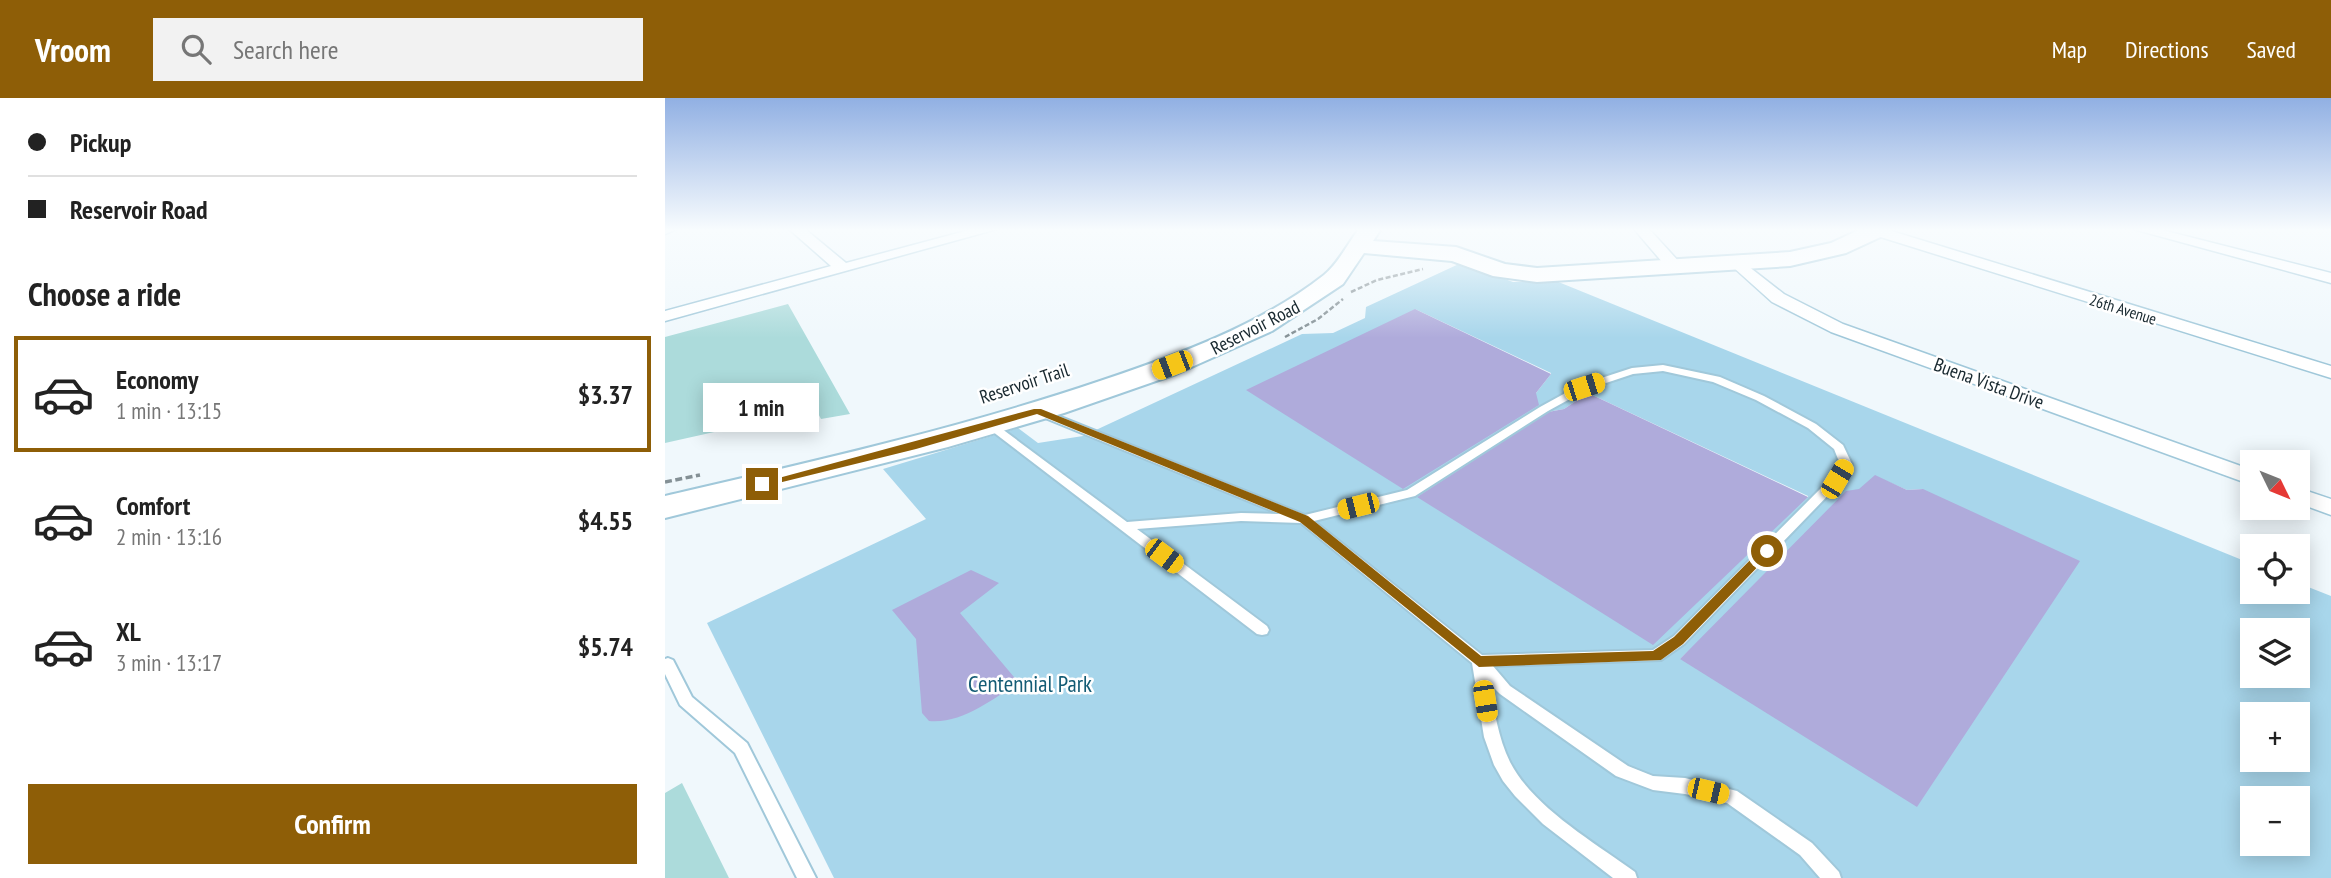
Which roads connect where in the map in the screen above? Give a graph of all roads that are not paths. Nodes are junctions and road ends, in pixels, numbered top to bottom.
1 (840, 265) edge
2 (853, 265) edge
3 (1346, 265) edge
4 (1490, 265) edge
5 (1709, 265) edge
6 (1741, 265) edge
7 (1990, 265) edge
8 (2282, 265) edge
9 (1675, 267) joint
10 (843, 268) junction
11 (2331, 278) edge
12 (665, 316) edge
13 (2331, 372) edge
14 (1037, 411) junction
15 (990, 425) junction
16 (2240, 474) edge
17 (2310, 499) edge
18 (665, 507) edge
19 (2331, 507) edge
20 (1304, 519) junction
21 (1124, 526) junction
22 (1262, 630) dead end
23 (1479, 661) junction
24 (668, 664) dead end
25 (807, 878) edge
26 (1628, 878) edge
27 (1832, 878) edge

1 - 10 street
2 - 10 street
3 - 14 street, Reservoir Road
4 - 9 street
5 - 9 street
6 - 16 street, Buena Vista Drive
7 - 13 street, 26th Avenue
8 - 11 street
10 - 12 street
14 - 15 street, Reservoir Road
14 - 20 lane
15 - 18 street, Reservoir Road
15 - 21 lane
17 - 19 street
20 - 21 lane
20 - 23 lane
20 - 23 lane
21 - 22 lane
23 - 26 lane
23 - 27 lane
24 - 25 lane

